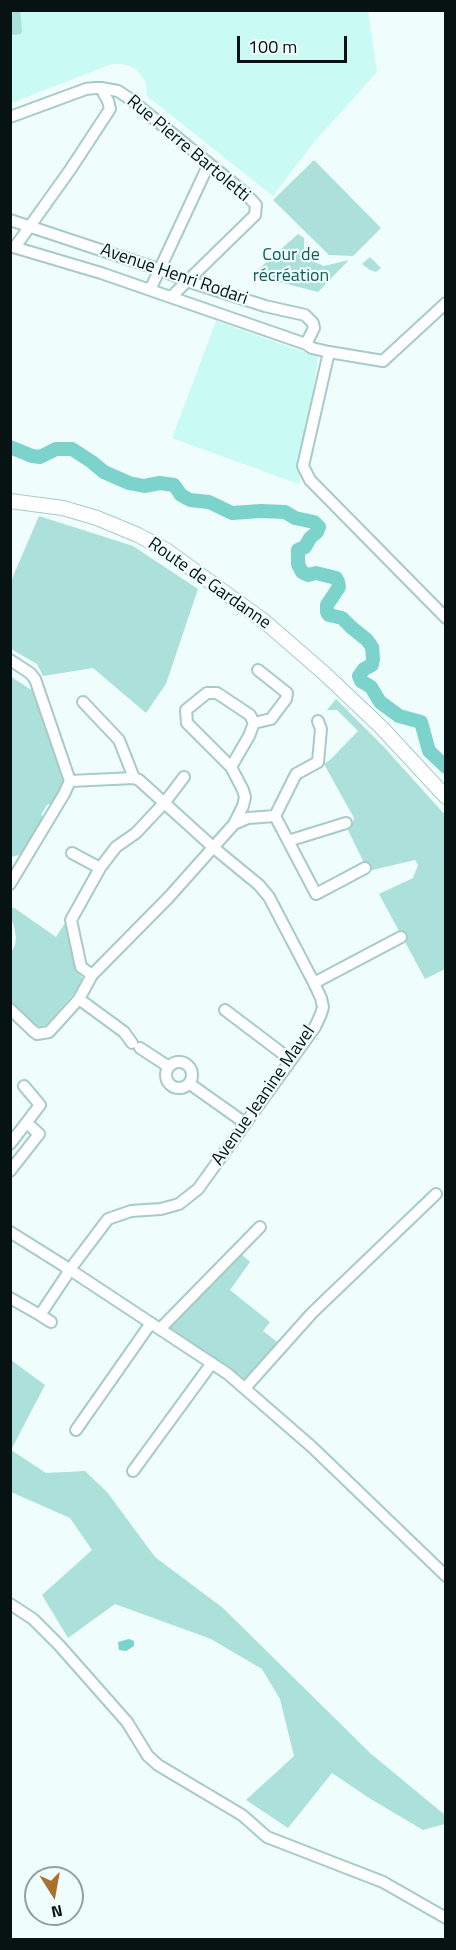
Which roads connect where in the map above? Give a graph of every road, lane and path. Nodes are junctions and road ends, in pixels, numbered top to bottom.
1 (101, 88) junction
2 (10, 117) edge
3 (213, 167) junction
4 (10, 220) edge
5 (30, 227) junction
6 (13, 246) edge
7 (158, 269) junction
8 (186, 280) junction
9 (150, 290) junction
10 (171, 297) junction
11 (446, 303) edge
12 (306, 344) junction
13 (329, 352) junction
14 (10, 503) edge
15 (446, 618) edge
16 (10, 660) edge
17 (10, 668) edge
18 (258, 670) dead end
19 (39, 691) junction
20 (83, 702) dead end
21 (318, 721) dead end
22 (254, 723) junction
23 (231, 767) junction
24 (184, 777) dead end
25 (134, 778) junction
26 (70, 781) junction
27 (446, 797) edge
28 (165, 802) junction
29 (275, 816) junction
30 (346, 823) dead end
31 (234, 824) junction
32 (288, 841) junction
33 (214, 848) junction
34 (72, 853) dead end
35 (100, 868) junction
36 (365, 868) dead end
37 (10, 884) edge
38 (401, 937) dead end
39 (92, 975) junction
40 (314, 983) junction
41 (79, 999) junction
42 (10, 1010) edge
43 (225, 1010) dead end
44 (291, 1059) junction
45 (168, 1067) junction
46 (190, 1084) junction
47 (24, 1086) dead end
48 (27, 1123) junction
49 (245, 1124) junction
50 (10, 1144) edge
51 (10, 1149) edge
52 (21, 1158) junction
53 (10, 1171) edge
54 (436, 1194) dead end
55 (260, 1227) dead end
56 (10, 1232) edge
57 (71, 1269) junction
58 (10, 1298) edge
59 (40, 1315) junction
60 (51, 1322) dead end
61 (155, 1326) junction
62 (212, 1363) junction
63 (245, 1388) junction
64 (76, 1430) dead end
65 (134, 1471) dead end
66 (446, 1576) edge
67 (10, 1604) edge
68 (446, 1918) edge

1 - 2 street
1 - 3 street, Rue Pierre Bartoletti
1 - 5 street
3 - 7 street
3 - 8 street, Rue Pierre Bartoletti
4 - 5 street, Avenue Henri Rodari
5 - 6 street
5 - 7 street, Avenue Henri Rodari
6 - 9 street, Avenue Henri Rodari
7 - 8 street, Avenue Henri Rodari
7 - 9 street
8 - 10 street, Rue Pierre Bartoletti
8 - 12 street, Avenue Henri Rodari
9 - 10 street, Avenue Henri Rodari
10 - 12 street, Avenue Henri Rodari
11 - 13 street, Avenue Henri Rodari
12 - 13 street, Avenue Henri Rodari
13 - 15 street
14 - 27 main road, Route de Gardanne
16 - 19 street
17 - 19 street
18 - 22 street
19 - 26 street
20 - 25 street
21 - 29 street
22 - 23 street
22 - 23 street
23 - 31 street
24 - 28 street
25 - 26 street
25 - 28 street, Avenue Jeanine Mavel
26 - 37 street
28 - 33 street, Avenue Jeanine Mavel
28 - 35 street
29 - 31 street
29 - 32 street
30 - 32 street
31 - 33 street
32 - 36 street
33 - 39 street
33 - 40 street, Avenue Jeanine Mavel
34 - 35 street
35 - 39 street
38 - 40 street
39 - 41 street
40 - 44 street, Avenue Jeanine Mavel
41 - 42 street
41 - 45 street
43 - 44 street
44 - 49 street, Avenue Jeanine Mavel
45 - 46 street
45 - 46 street
46 - 49 street
47 - 48 street
48 - 50 street
48 - 52 street
49 - 57 street, Avenue Jeanine Mavel
51 - 52 street
52 - 53 street
54 - 63 street
55 - 61 street
56 - 57 street
57 - 59 street, Avenue Jeanine Mavel
57 - 61 street
58 - 59 street
59 - 60 street
61 - 62 street
61 - 64 street
62 - 63 street
62 - 65 street
63 - 66 street
67 - 68 street

